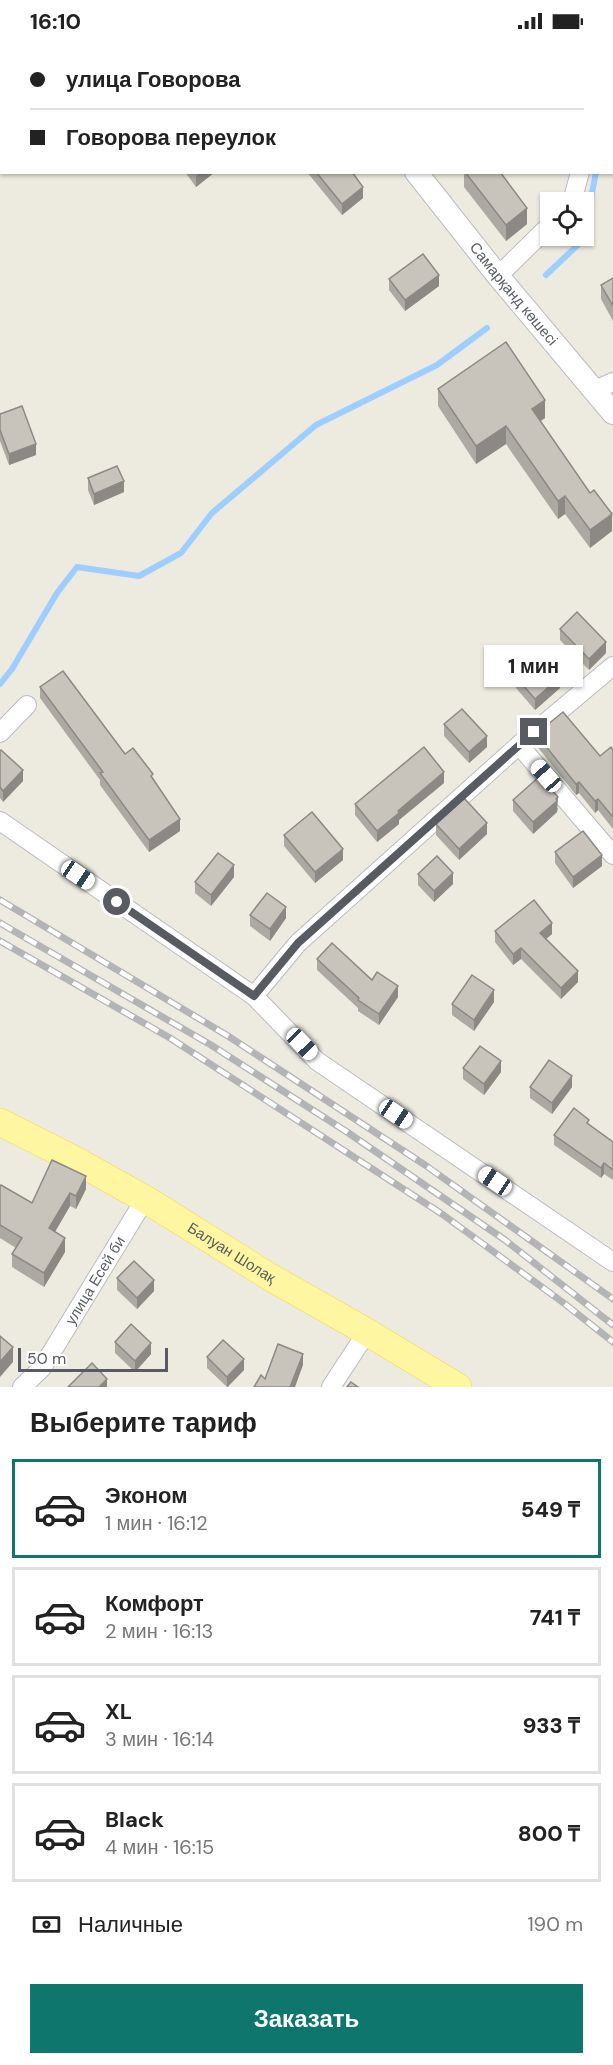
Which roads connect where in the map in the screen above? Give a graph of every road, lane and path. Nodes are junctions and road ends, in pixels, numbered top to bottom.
1 (418, 174) edge
2 (579, 174) edge
3 (575, 192) edge
4 (540, 235) edge
5 (498, 276) junction
6 (604, 386) edge
7 (613, 413) edge
8 (613, 666) edge
9 (27, 705) dead end
10 (0, 733) edge
11 (519, 745) junction
12 (0, 821) edge
13 (613, 855) edge
14 (254, 996) junction
15 (0, 1122) edge
16 (145, 1199) junction
17 (613, 1262) edge
18 (367, 1332) junction
19 (22, 1387) edge
20 (331, 1387) edge
21 (458, 1387) edge

1 - 5 street, Самарқанд көшесі
2 - 3 street
4 - 5 street
5 - 6 street, Самарқанд көшесі
6 - 7 street, Самарқанд көшесі
8 - 11 street
9 - 10 street
11 - 13 street
11 - 14 street
12 - 14 street
14 - 17 street
15 - 16 main road, Балуан Шолақ
16 - 18 main road, Балуан Шолақ
16 - 19 street, улица Есей би
18 - 20 street
18 - 21 main road, Балуан Шолақ

